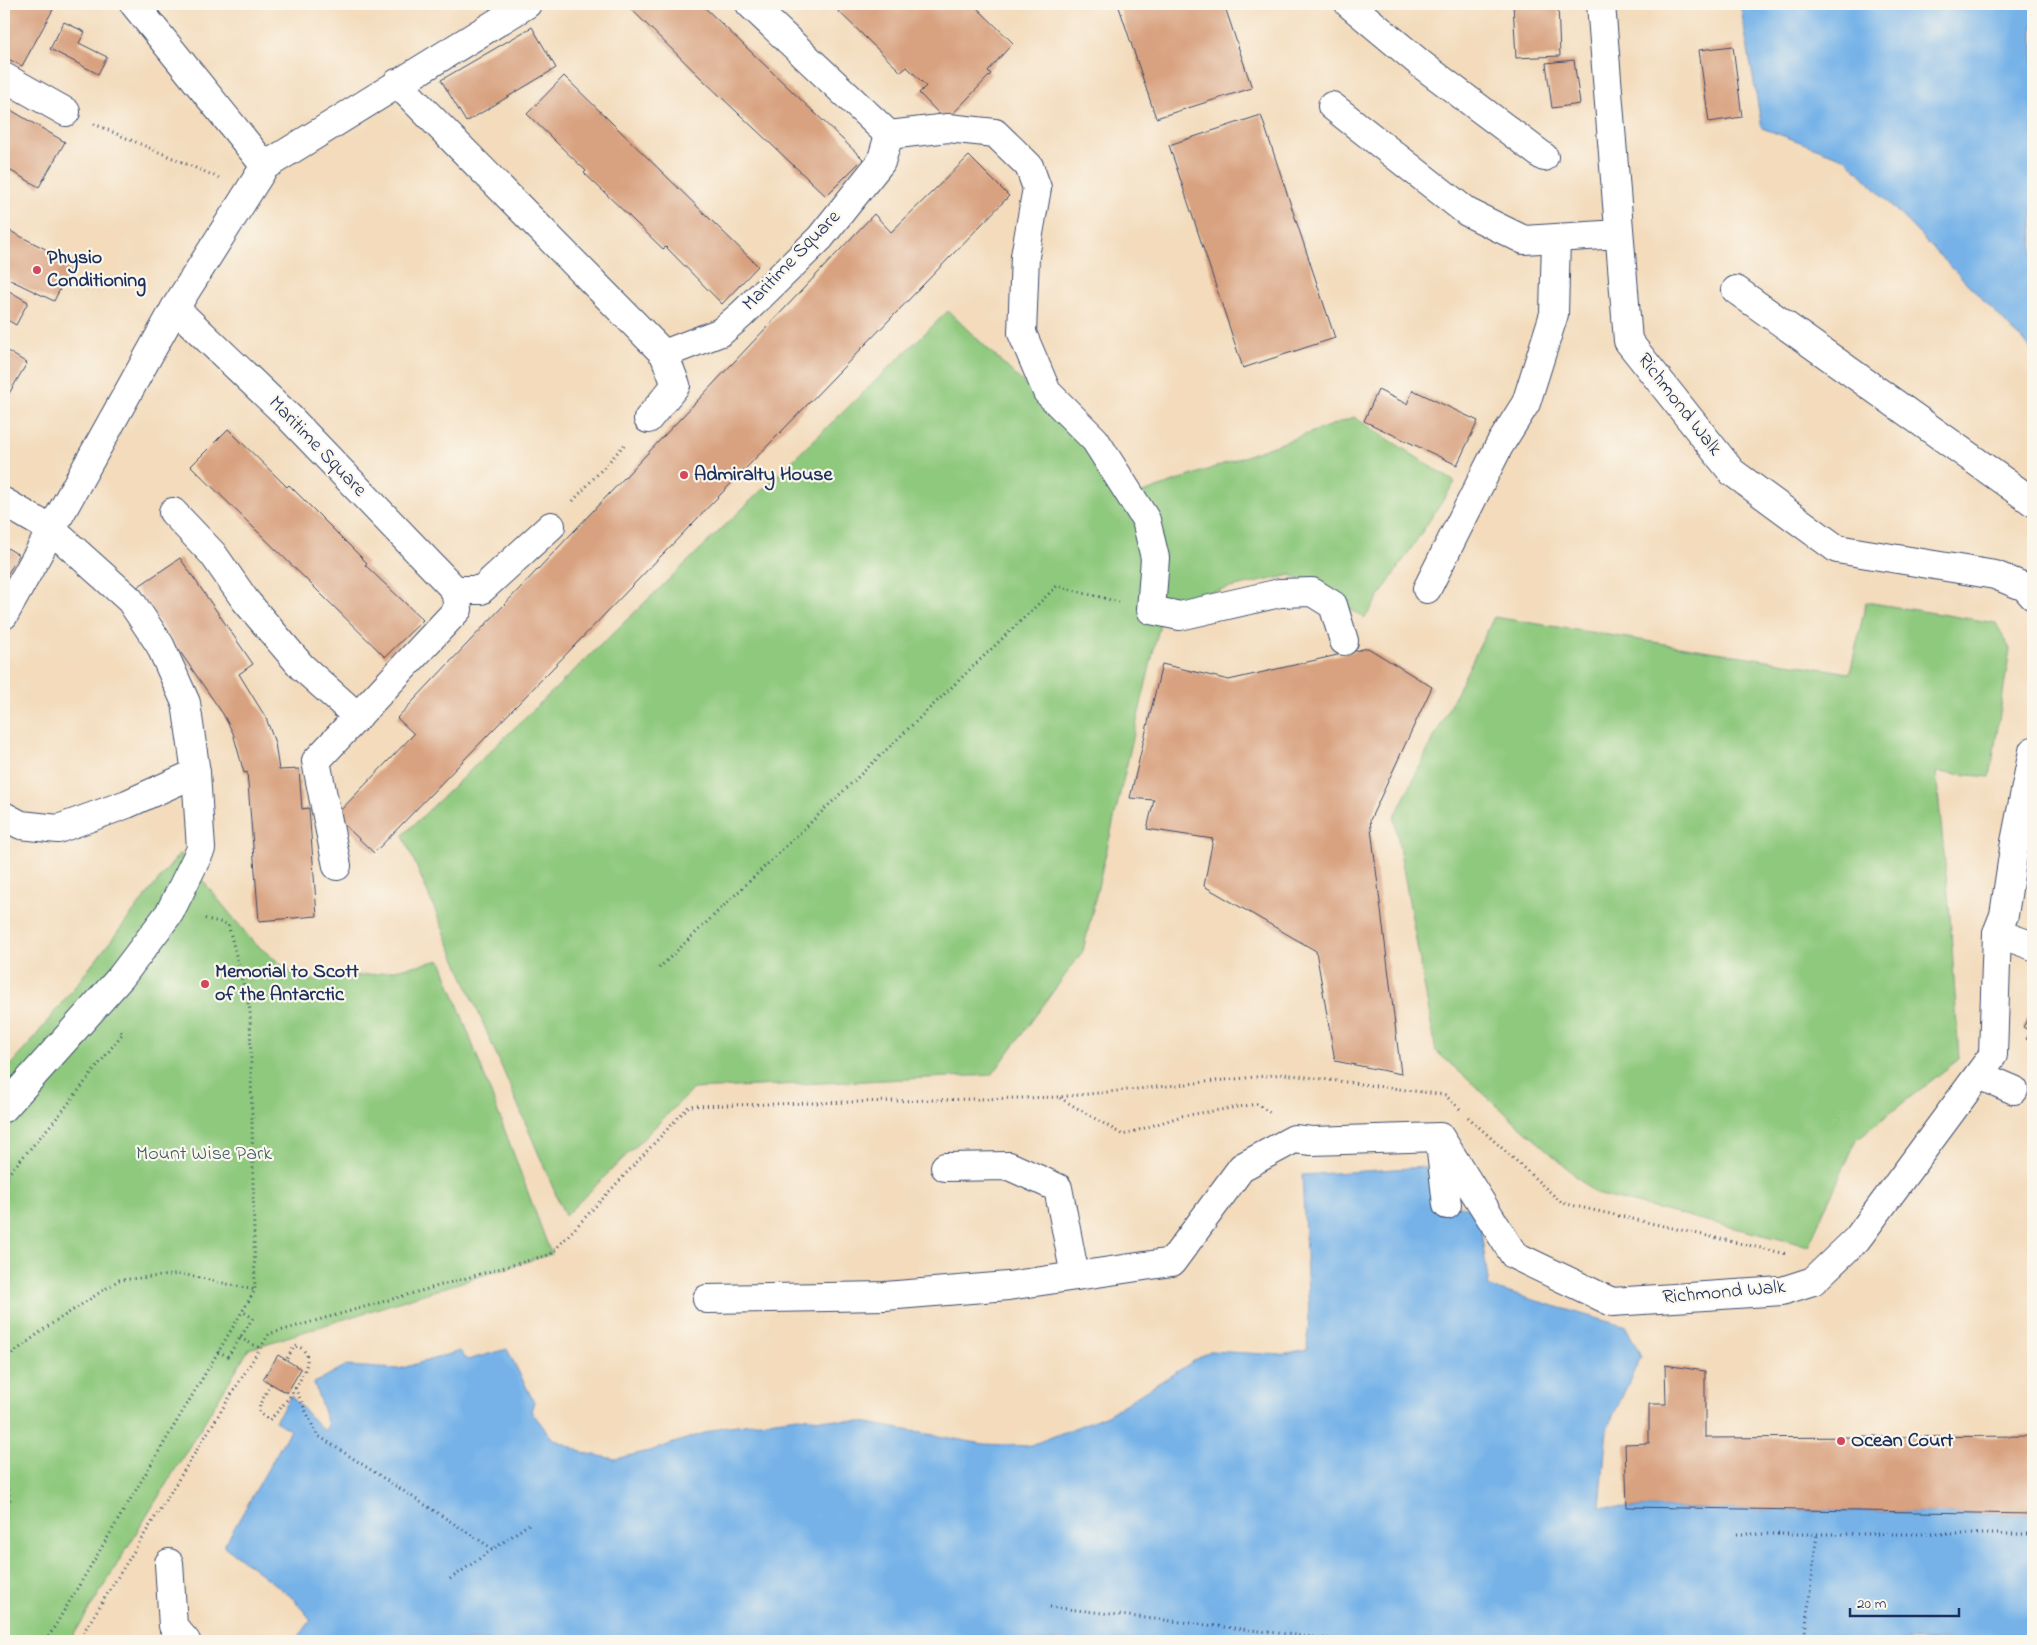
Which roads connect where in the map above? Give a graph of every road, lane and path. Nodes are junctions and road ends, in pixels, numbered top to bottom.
1 (134, 4) edge
2 (527, 4) edge
3 (750, 4) edge
4 (1349, 4) edge
5 (1601, 4) edge
6 (4, 77) edge
7 (397, 83) junction
8 (1332, 106) dead end
9 (66, 112) joint
10 (889, 135) junction
11 (1544, 157) dead end
12 (265, 166) junction
13 (249, 191) junction
14 (1620, 234) junction
15 (1556, 239) junction
16 (1736, 290) dead end
17 (175, 308) junction
18 (664, 354) junction
19 (648, 419) joint
20 (4, 502) edge
21 (2033, 502) edge
22 (173, 512) dead end
23 (551, 526) joint
24 (52, 530) junction
25 (1427, 589) dead end
26 (455, 590) junction
27 (2033, 596) edge
28 (1151, 610) junction
29 (4, 615) edge
30 (1344, 641) dead end
31 (358, 717) junction
32 (2033, 751) edge
33 (196, 773) junction
34 (4, 816) edge
35 (337, 866) dead end
36 (170, 912) junction
37 (1997, 933) junction
38 (2033, 946) edge
39 (658, 968) dead end
40 (96, 1005) junction
41 (1979, 1075) junction
42 (2014, 1090) dead end
43 (1059, 1097) junction
44 (4, 1108) edge
45 (1440, 1136) junction
46 (1303, 1140) junction
47 (945, 1166) dead end
48 (4, 1179) edge
49 (1447, 1205) dead end
50 (1790, 1254) dead end
51 (1075, 1276) junction
52 (255, 1290) junction
53 (707, 1299) dead end
54 (242, 1311) junction
55 (240, 1338) junction
56 (260, 1348) junction
57 (218, 1352) junction
58 (4, 1360) edge
59 (286, 1360) dead end
60 (272, 1384) dead end
61 (295, 1388) junction
62 (4, 1475) edge
63 (4, 1514) edge
64 (532, 1522) dead end
65 (1737, 1534) dead end
66 (1817, 1534) junction
67 (2033, 1534) edge
68 (493, 1549) junction
69 (169, 1563) dead end
70 (450, 1579) dead end
71 (1050, 1607) dead end
72 (46, 1641) edge
73 (78, 1641) edge
74 (186, 1641) edge
75 (1347, 1641) edge
76 (1804, 1641) edge

1 - 12 street
2 - 7 street
3 - 10 street
4 - 11 street
5 - 14 street, Richmond Walk
6 - 9 street
7 - 12 street
7 - 18 street
8 - 15 street
9 - 13 path
10 - 18 street, Maritime Square
10 - 28 street
12 - 13 street
13 - 17 street
14 - 15 street
14 - 27 street, Richmond Walk
15 - 25 street
16 - 21 street
17 - 24 street
17 - 26 street, Maritime Square
18 - 19 street
19 - 23 path
20 - 24 street
22 - 31 street
23 - 26 street
24 - 29 street
24 - 33 street
26 - 31 street
28 - 30 street
28 - 39 path
31 - 35 street
32 - 37 street, Richmond Walk
33 - 34 street
33 - 36 street
36 - 40 street
36 - 52 path
37 - 38 street
37 - 41 street, Richmond Walk
40 - 44 street
40 - 48 path
41 - 42 street
41 - 45 street, Richmond Walk
43 - 46 path
43 - 50 path
43 - 56 path
45 - 46 street
45 - 49 street
46 - 51 street
47 - 51 street
51 - 53 street
52 - 54 path
52 - 58 path
54 - 55 path
54 - 57 path
55 - 56 path
55 - 57 path
56 - 73 path
57 - 72 path
59 - 61 path
60 - 61 path
61 - 68 path
62 - 63 path
64 - 68 path
65 - 66 path
66 - 67 path
66 - 76 path
68 - 70 path
69 - 74 street
71 - 75 path

